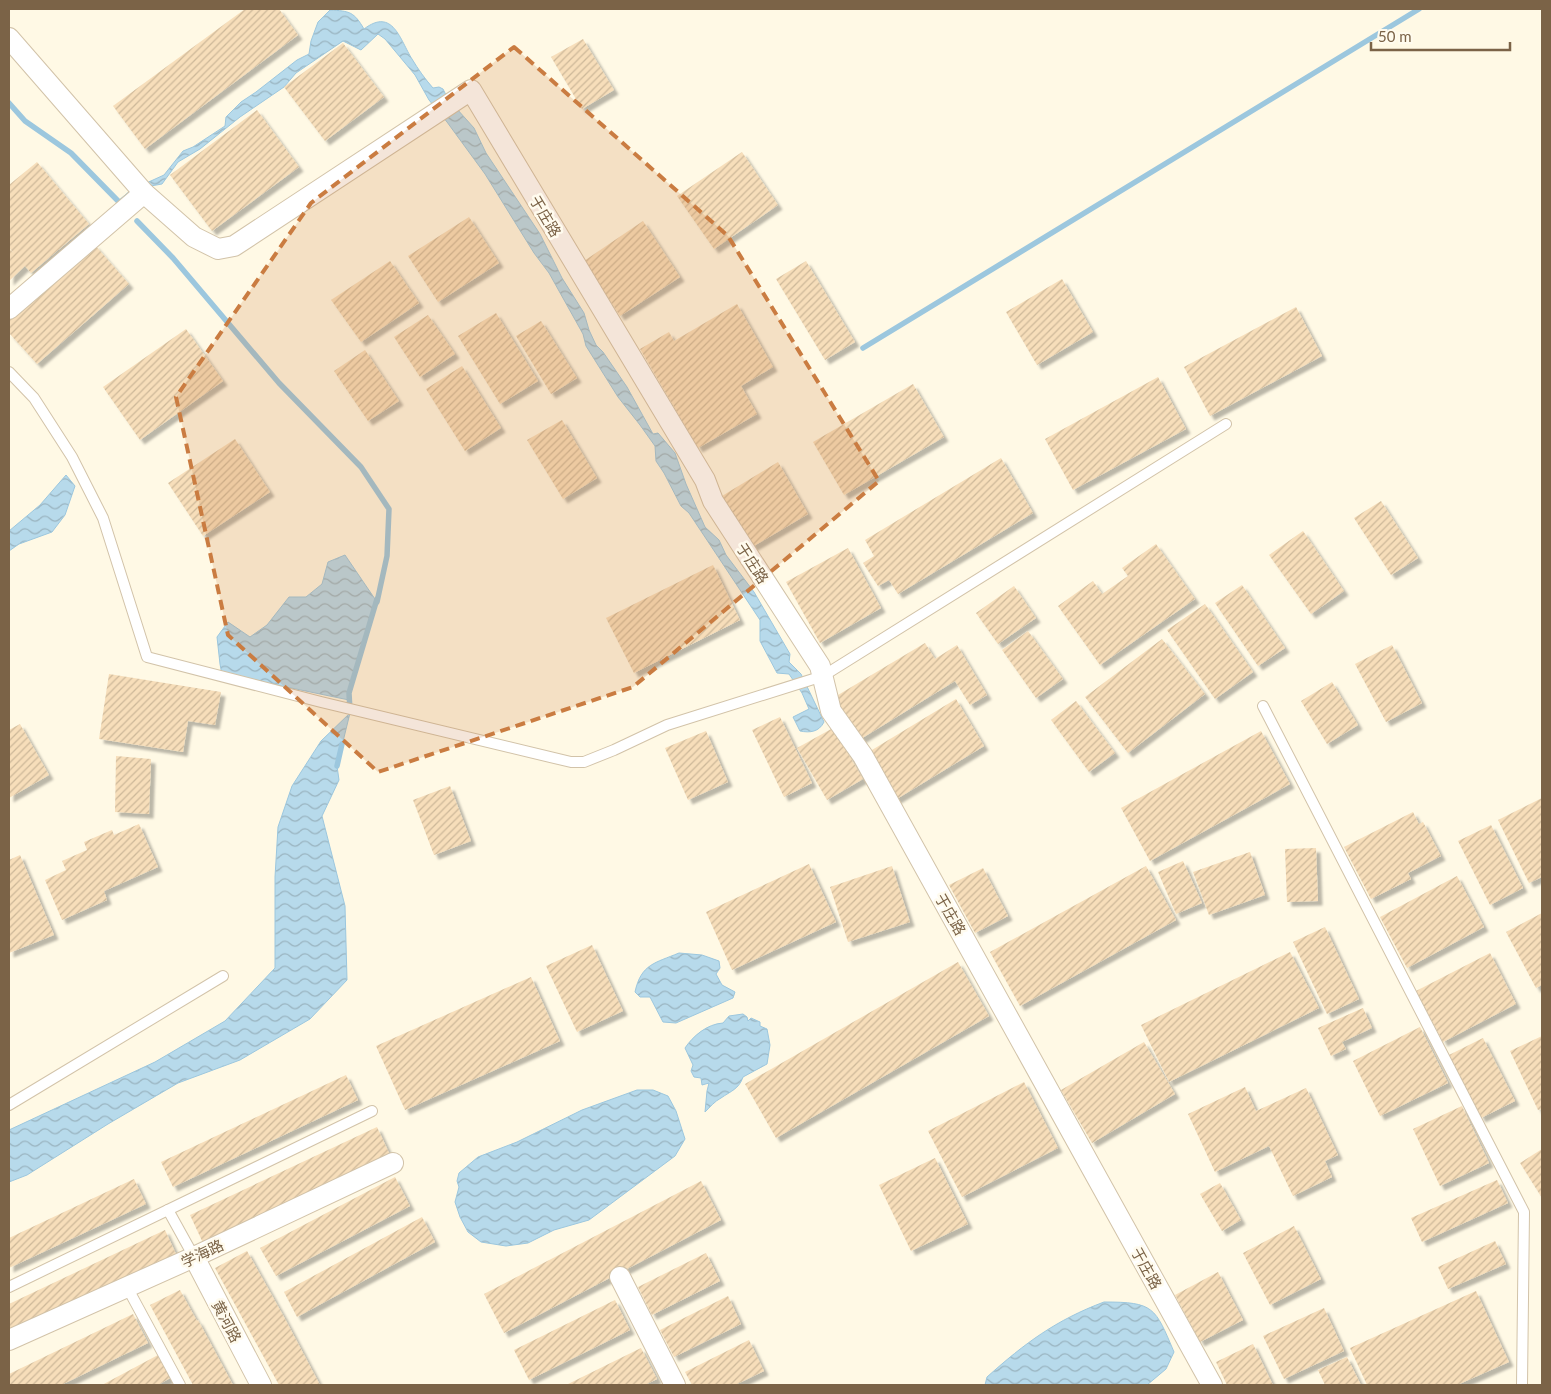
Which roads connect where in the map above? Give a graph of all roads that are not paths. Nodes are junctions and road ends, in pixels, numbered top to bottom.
1 (9, 38) edge
2 (144, 193) junction
3 (9, 309) edge
4 (9, 372) edge
5 (1226, 424) dead end
6 (823, 676) junction
7 (1263, 706) dead end
8 (223, 976) dead end
9 (9, 1105) edge
10 (372, 1111) dead end
11 (393, 1163) dead end
12 (168, 1210) junction
13 (194, 1257) junction
14 (620, 1277) dead end
15 (9, 1287) edge
16 (127, 1287) junction
17 (9, 1340) edge
18 (180, 1385) edge
19 (261, 1385) edge
20 (675, 1385) edge
21 (1212, 1385) edge
22 (1522, 1385) edge

1 - 2 street
2 - 3 street
2 - 6 street, 于庄路
4 - 6 lane
5 - 6 lane
6 - 21 street, 于庄路
7 - 22 lane
8 - 9 lane
10 - 12 lane
11 - 13 street, 学海路
12 - 13 lane
12 - 15 lane
13 - 16 street, 学海路
13 - 19 street, 黄河路
14 - 20 street
16 - 17 street, 学海路
16 - 18 lane

